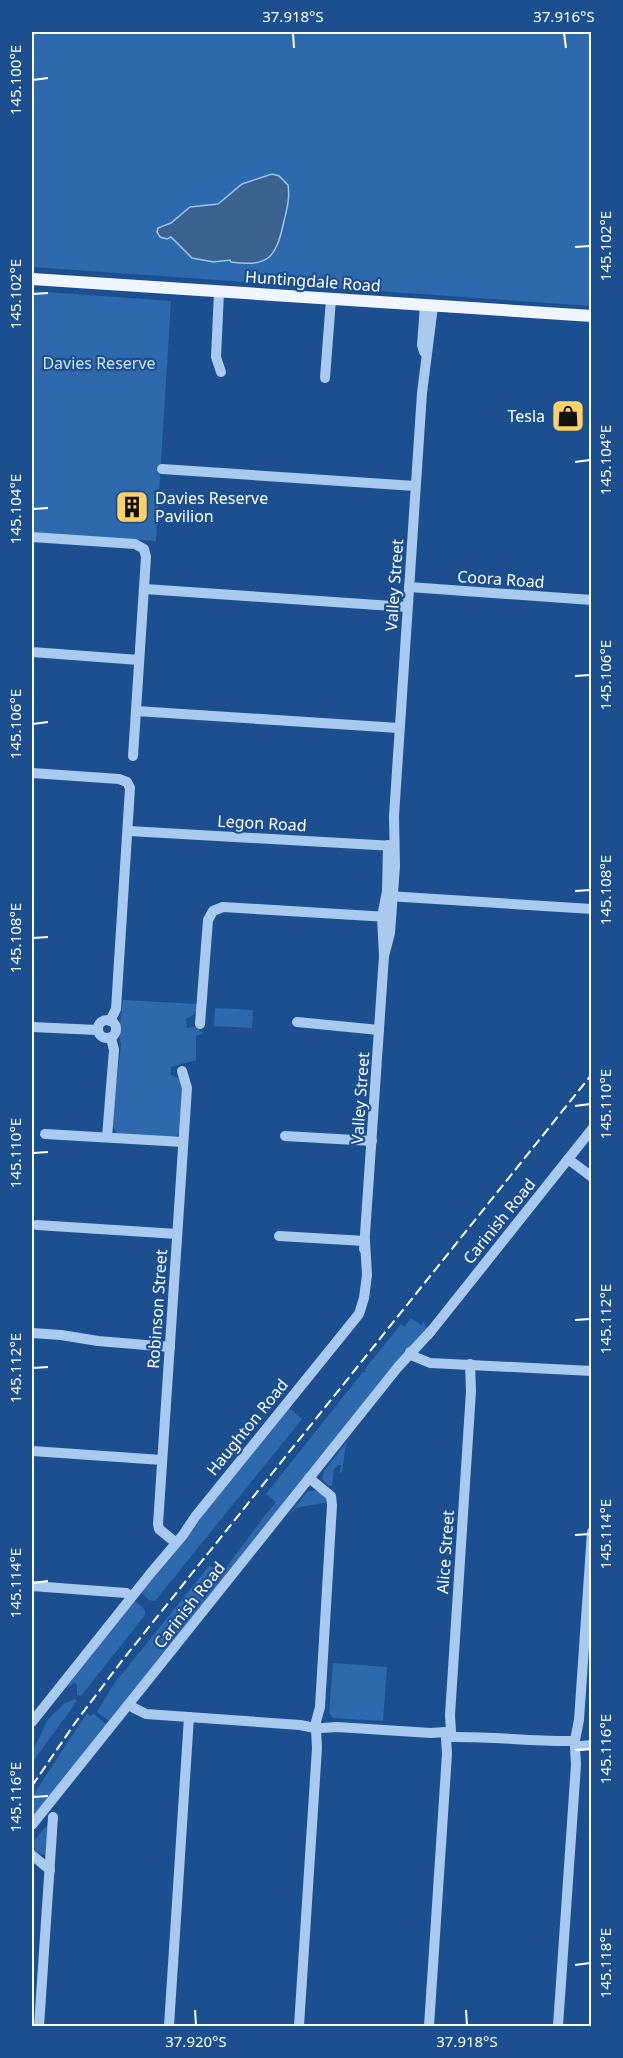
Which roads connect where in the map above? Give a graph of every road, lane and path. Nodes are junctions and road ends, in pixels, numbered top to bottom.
1 (32, 279) edge
2 (219, 292) junction
3 (331, 299) junction
4 (429, 306) junction
5 (591, 316) edge
6 (221, 372) dead end
7 (325, 378) dead end
8 (162, 469) dead end
9 (416, 486) junction
10 (32, 537) edge
11 (409, 587) junction
12 (145, 590) junction
13 (591, 600) edge
14 (408, 607) junction
15 (32, 652) edge
16 (139, 660) junction
17 (136, 711) junction
18 (399, 728) junction
19 (133, 756) dead end
20 (32, 773) edge
21 (129, 831) junction
22 (391, 845) junction
23 (389, 896) junction
24 (591, 909) edge
25 (387, 917) junction
26 (110, 1021) junction
27 (297, 1022) dead end
28 (198, 1025) dead end
29 (32, 1027) edge
30 (97, 1030) junction
31 (379, 1030) junction
32 (111, 1038) junction
33 (181, 1069) dead end
34 (591, 1129) edge
35 (45, 1134) dead end
36 (285, 1136) dead end
37 (107, 1137) junction
38 (372, 1141) junction
39 (183, 1142) junction
40 (568, 1159) junction
41 (591, 1177) edge
42 (37, 1225) dead end
43 (177, 1234) junction
44 (279, 1236) dead end
45 (365, 1241) junction
46 (360, 1303) joint
47 (32, 1333) edge
48 (170, 1347) junction
49 (414, 1351) junction
50 (473, 1365) junction
51 (588, 1372) edge
52 (32, 1451) edge
53 (162, 1460) junction
54 (309, 1478) junction
55 (591, 1532) edge
56 (172, 1540) junction
57 (32, 1586) edge
58 (131, 1597) junction
59 (131, 1702) junction
60 (37, 1706) edge
61 (189, 1717) junction
62 (32, 1722) edge
63 (319, 1726) junction
64 (448, 1735) junction
65 (581, 1743) edge
66 (53, 1817) dead end
67 (32, 1825) edge
68 (32, 1855) edge
69 (50, 1870) junction
70 (39, 2026) edge
71 (169, 2026) edge
72 (299, 2026) edge
73 (429, 2026) edge
74 (558, 2026) edge

1 - 2 main road, Huntingdale Road
2 - 3 main road, Huntingdale Road
2 - 6 street
3 - 4 main road, Huntingdale Road
3 - 7 street
4 - 5 main road, Huntingdale Road
4 - 9 street, Valley Street
8 - 9 street
9 - 11 street, Valley Street
10 - 12 street
11 - 13 street, Coora Road
11 - 14 street, Valley Street
12 - 14 street
12 - 16 street
14 - 18 street, Valley Street
15 - 16 street
16 - 17 street
17 - 18 street
17 - 19 street
18 - 22 street, Valley Street
20 - 21 street
21 - 22 street, Legon Road
21 - 26 street
22 - 23 street, Valley Street
23 - 24 street
23 - 25 street, Valley Street
25 - 28 street
25 - 31 street, Valley Street
26 - 30 street
26 - 32 street
27 - 31 street
29 - 30 street
30 - 32 street
31 - 38 street, Valley Street
32 - 37 street
33 - 39 street, Robinson Street
34 - 40 street, Carinish Road
35 - 37 street
36 - 38 street
37 - 39 street
38 - 45 street, Valley Street
39 - 43 street, Robinson Street
40 - 41 street
40 - 49 street, Carinish Road
42 - 43 street
43 - 48 street, Robinson Street
44 - 45 street
45 - 46 street, Valley Street
46 - 56 street, Haughton Road
47 - 48 street
48 - 53 street, Robinson Street
49 - 50 street
49 - 54 street, Carinish Road
50 - 51 street
50 - 64 street, Alice Street
52 - 53 street
53 - 56 street, Robinson Street
54 - 59 street, Carinish Road
54 - 63 street
55 - 65 street
56 - 58 street, Haughton Road
57 - 58 street
58 - 60 street, Haughton Road
59 - 61 street
59 - 67 street, Carinish Road
60 - 62 street, Haughton Road
61 - 63 street
61 - 71 street
63 - 64 street
63 - 72 street
64 - 65 street
64 - 73 street, Alice Street
65 - 74 street
66 - 69 street
68 - 69 street
69 - 70 street

